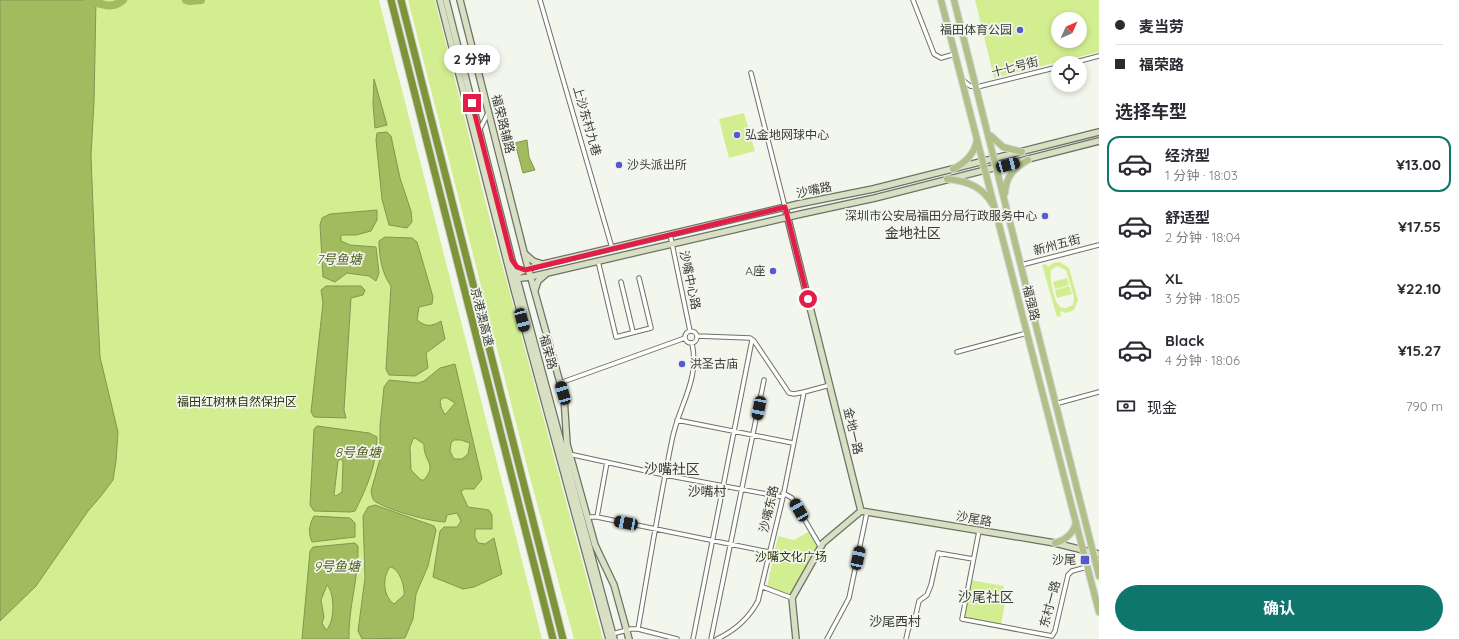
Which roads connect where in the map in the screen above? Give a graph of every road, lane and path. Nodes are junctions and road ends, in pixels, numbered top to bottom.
1 (391, 0) edge
2 (401, 0) edge
3 (440, 0) edge
4 (446, 0) edge
5 (460, 0) edge
6 (540, 0) edge
7 (913, 0) edge
8 (941, 0) edge
9 (954, 0) edge
10 (956, 54) junction
11 (1099, 56) edge
12 (1087, 59) edge
13 (1051, 68) edge
14 (751, 73) dead end
15 (963, 80) junction
16 (977, 87) junction
17 (488, 111) junction
18 (988, 130) junction
19 (479, 132) junction
20 (1099, 132) edge
21 (977, 137) junction
22 (1099, 141) edge
23 (1022, 152) junction
24 (995, 159) junction
25 (1028, 160) junction
26 (984, 162) junction
27 (997, 168) junction
28 (953, 170) junction
29 (986, 170) junction
30 (947, 180) junction
31 (785, 207) junction
32 (1006, 207) junction
33 (996, 211) junction
34 (787, 217) junction
35 (670, 234) junction
36 (672, 244) junction
37 (1099, 245) edge
38 (612, 248) junction
39 (524, 253) junction
40 (512, 260) junction
41 (598, 261) junction
42 (544, 264) junction
43 (1020, 265) junction
44 (526, 269) junction
45 (550, 272) junction
46 (513, 277) junction
47 (530, 277) junction
48 (639, 278) dead end
49 (621, 282) dead end
50 (535, 292) junction
51 (690, 331) junction
52 (633, 332) junction
53 (1027, 333) junction
54 (697, 336) junction
55 (685, 338) junction
56 (752, 340) junction
57 (692, 343) junction
58 (957, 352) dead end
59 (764, 380) dead end
60 (560, 383) junction
61 (831, 385) junction
62 (804, 392) junction
63 (1099, 392) edge
64 (1055, 404) junction
65 (677, 420) junction
66 (733, 431) junction
67 (754, 435) junction
68 (793, 443) junction
69 (567, 453) junction
70 (607, 462) junction
71 (665, 475) junction
72 (1076, 485) junction
73 (723, 486) junction
74 (1067, 487) junction
75 (743, 490) junction
76 (783, 495) junction
77 (864, 511) junction
78 (587, 517) junction
79 (596, 517) junction
80 (1076, 522) junction
81 (656, 529) junction
82 (978, 531) junction
83 (586, 535) junction
84 (712, 541) junction
85 (1055, 543) junction
86 (730, 544) junction
87 (595, 545) junction
88 (820, 546) junction
89 (1083, 550) junction
90 (769, 552) junction
91 (1096, 553) edge
92 (592, 556) junction
93 (973, 559) junction
94 (1087, 567) junction
95 (1099, 576) edge
96 (763, 587) junction
97 (792, 598) junction
98 (1099, 612) edge
99 (638, 629) junction
100 (626, 630) junction
101 (611, 637) edge
102 (1051, 637) edge
103 (553, 639) edge
104 (563, 639) edge
105 (629, 639) edge
106 (677, 639) edge
107 (693, 639) edge
108 (711, 639) edge
109 (717, 639) edge
110 (796, 639) edge
111 (827, 639) edge
112 (906, 639) edge

1 - 103 highway, 京港澳高速
2 - 104 highway, 京港澳高速
3 - 46 street, 福荣路
4 - 19 street, 福荣路
5 - 17 street, 福荣路辅路
6 - 38 street, 上沙东村九巷
7 - 10 street
8 - 10 main road, 福强路
9 - 16 main road, 福强路
10 - 15 main road, 福强路
11 - 12 street
13 - 16 street, 十七号街
14 - 31 street
15 - 16 street
15 - 21 main road, 福强路
16 - 18 main road, 福强路
17 - 19 street
17 - 39 street, 福荣路辅路
18 - 23 main road
18 - 24 main road, 福强路
19 - 40 street, 福荣路
20 - 23 street, 沙嘴路
21 - 26 main road, 福强路
21 - 28 main road
22 - 25 street, 沙嘴路
23 - 24 street, 沙嘴路
24 - 26 street, 沙嘴路
24 - 27 main road, 福强路
25 - 27 street, 沙嘴路
25 - 32 main road
26 - 28 street, 沙嘴路
26 - 29 main road, 福强路
27 - 29 street, 沙嘴路
27 - 32 main road, 福强路
28 - 31 street, 沙嘴路
29 - 30 street, 沙嘴路
29 - 33 main road, 福强路
30 - 33 main road
30 - 34 street, 沙嘴路
31 - 34 street, 金地一路
31 - 35 street, 沙嘴路
32 - 43 main road, 福强路
33 - 53 main road, 福强路
34 - 36 street, 沙嘴路
34 - 61 street, 金地一路
35 - 36 street, 沙嘴中心路
35 - 38 street, 沙嘴路
36 - 41 street, 沙嘴路
36 - 51 street, 沙嘴中心路
37 - 43 street, 新州五街
38 - 42 street, 沙嘴路
39 - 42 street
39 - 44 street, 福荣路辅路
40 - 44 street
40 - 46 street, 福荣路
41 - 45 street, 沙嘴路
41 - 52 street
42 - 44 street, 沙嘴路
43 - 64 main road, 福强路
44 - 46 street, 沙嘴路
44 - 47 street, 福荣路辅路
45 - 47 street, 沙嘴路
45 - 50 street
46 - 47 street, 沙嘴路
46 - 69 street, 福荣路
46 - 101 street, 福荣路
47 - 50 street, 福荣路辅路
48 - 52 street
49 - 52 street
50 - 60 street, 福荣路辅路
51 - 54 street
51 - 55 street
53 - 58 street
53 - 74 main road, 福强路
54 - 56 street
54 - 57 street
55 - 57 street
55 - 60 street
56 - 62 street
56 - 66 street
57 - 65 street
59 - 67 street
60 - 69 street, 福荣路辅路
61 - 62 street
61 - 77 street, 金地一路
62 - 68 street, 沙嘴东路
63 - 64 street
64 - 72 main road, 福强路
65 - 66 street
65 - 71 street
66 - 67 street
66 - 73 street
67 - 68 street
67 - 75 street
68 - 76 street, 沙嘴东路
69 - 70 street
69 - 78 street
69 - 83 street, 福荣路
70 - 71 street
70 - 79 street
71 - 73 street
71 - 81 street
72 - 74 main road
72 - 91 main road, 福强路
73 - 75 street
73 - 84 street
74 - 80 main road, 福强路
75 - 76 street
75 - 86 street
76 - 88 street
76 - 90 street, 沙嘴东路
77 - 82 street, 沙尾路
77 - 88 street
77 - 111 street
78 - 79 street
78 - 87 street
79 - 81 street
80 - 85 main road
80 - 89 main road, 福强路
81 - 84 street
81 - 99 street
82 - 85 street, 沙尾路
82 - 93 street
83 - 87 street
83 - 92 street, 福荣路
84 - 86 street
84 - 107 street
85 - 89 street, 沙尾路
86 - 90 street
86 - 108 street
87 - 92 street
87 - 100 street
88 - 97 street
89 - 91 street, 沙尾路
89 - 94 main road, 福强路
90 - 96 street, 沙嘴东路
91 - 95 main road, 福强路
92 - 101 street, 福荣路
93 - 102 street
93 - 112 street
94 - 98 main road, 福强路
94 - 102 street, 东村一路
96 - 97 street
96 - 109 street, 沙嘴东路
97 - 110 street
99 - 100 street
99 - 106 street
100 - 101 street
100 - 105 street

